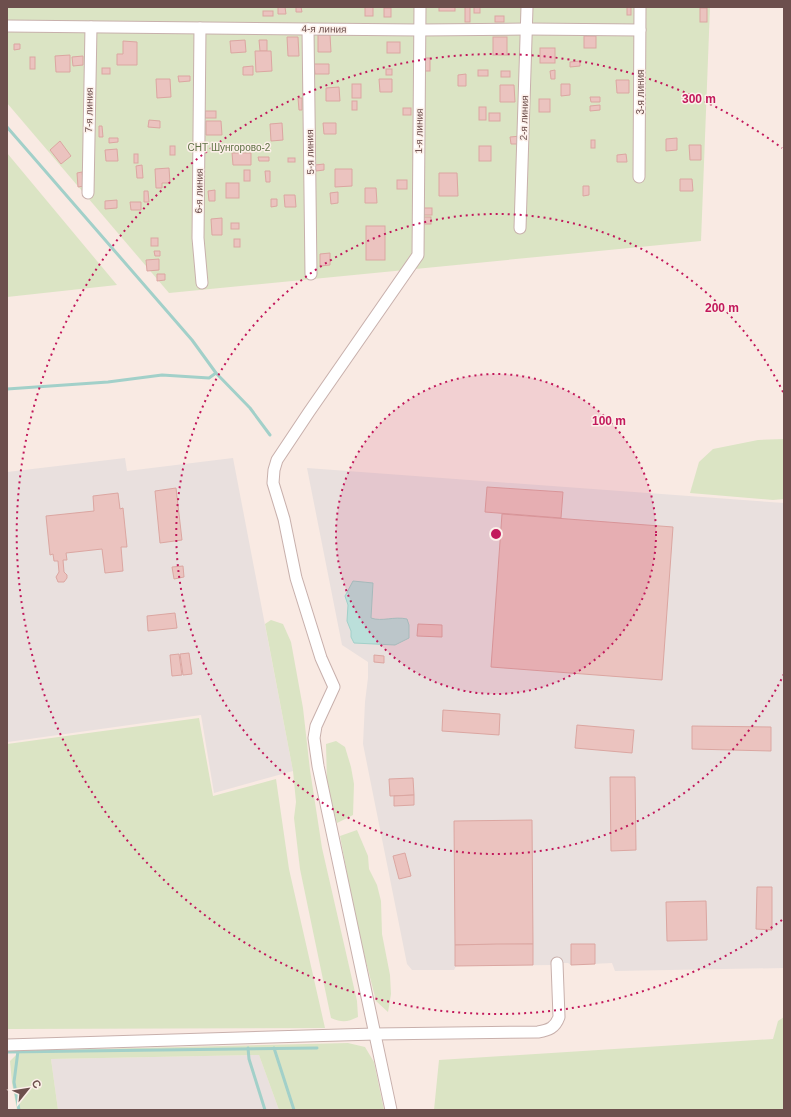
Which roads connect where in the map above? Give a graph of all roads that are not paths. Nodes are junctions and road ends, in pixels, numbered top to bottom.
1 (420, 7) edge
2 (527, 7) edge
3 (640, 7) edge
4 (7, 26) edge
5 (91, 27) junction
6 (200, 28) junction
7 (308, 29) junction
8 (527, 29) junction
9 (420, 30) junction
10 (640, 30) junction
11 (639, 177) dead end
12 (88, 193) dead end
13 (520, 228) dead end
14 (311, 274) dead end
15 (202, 283) dead end
16 (557, 963) dead end
17 (375, 1034) junction
18 (7, 1044) edge
19 (391, 1110) edge

1 - 9 street, 1-я линия
2 - 8 street, 2-я линия
3 - 10 street, 3-я линия
4 - 5 street, 4-я линия
5 - 6 street, 4-я линия
5 - 12 street, 7-я линия
6 - 7 street, 4-я линия
6 - 15 street, 6-я линия
7 - 9 street, 4-я линия
7 - 14 street, 5-я линия
8 - 9 street, 4-я линия
8 - 10 street, 4-я линия
8 - 13 street, 2-я линия
9 - 17 street, 1-я линия
10 - 11 street, 3-я линия
16 - 17 street
17 - 18 street
17 - 19 street

